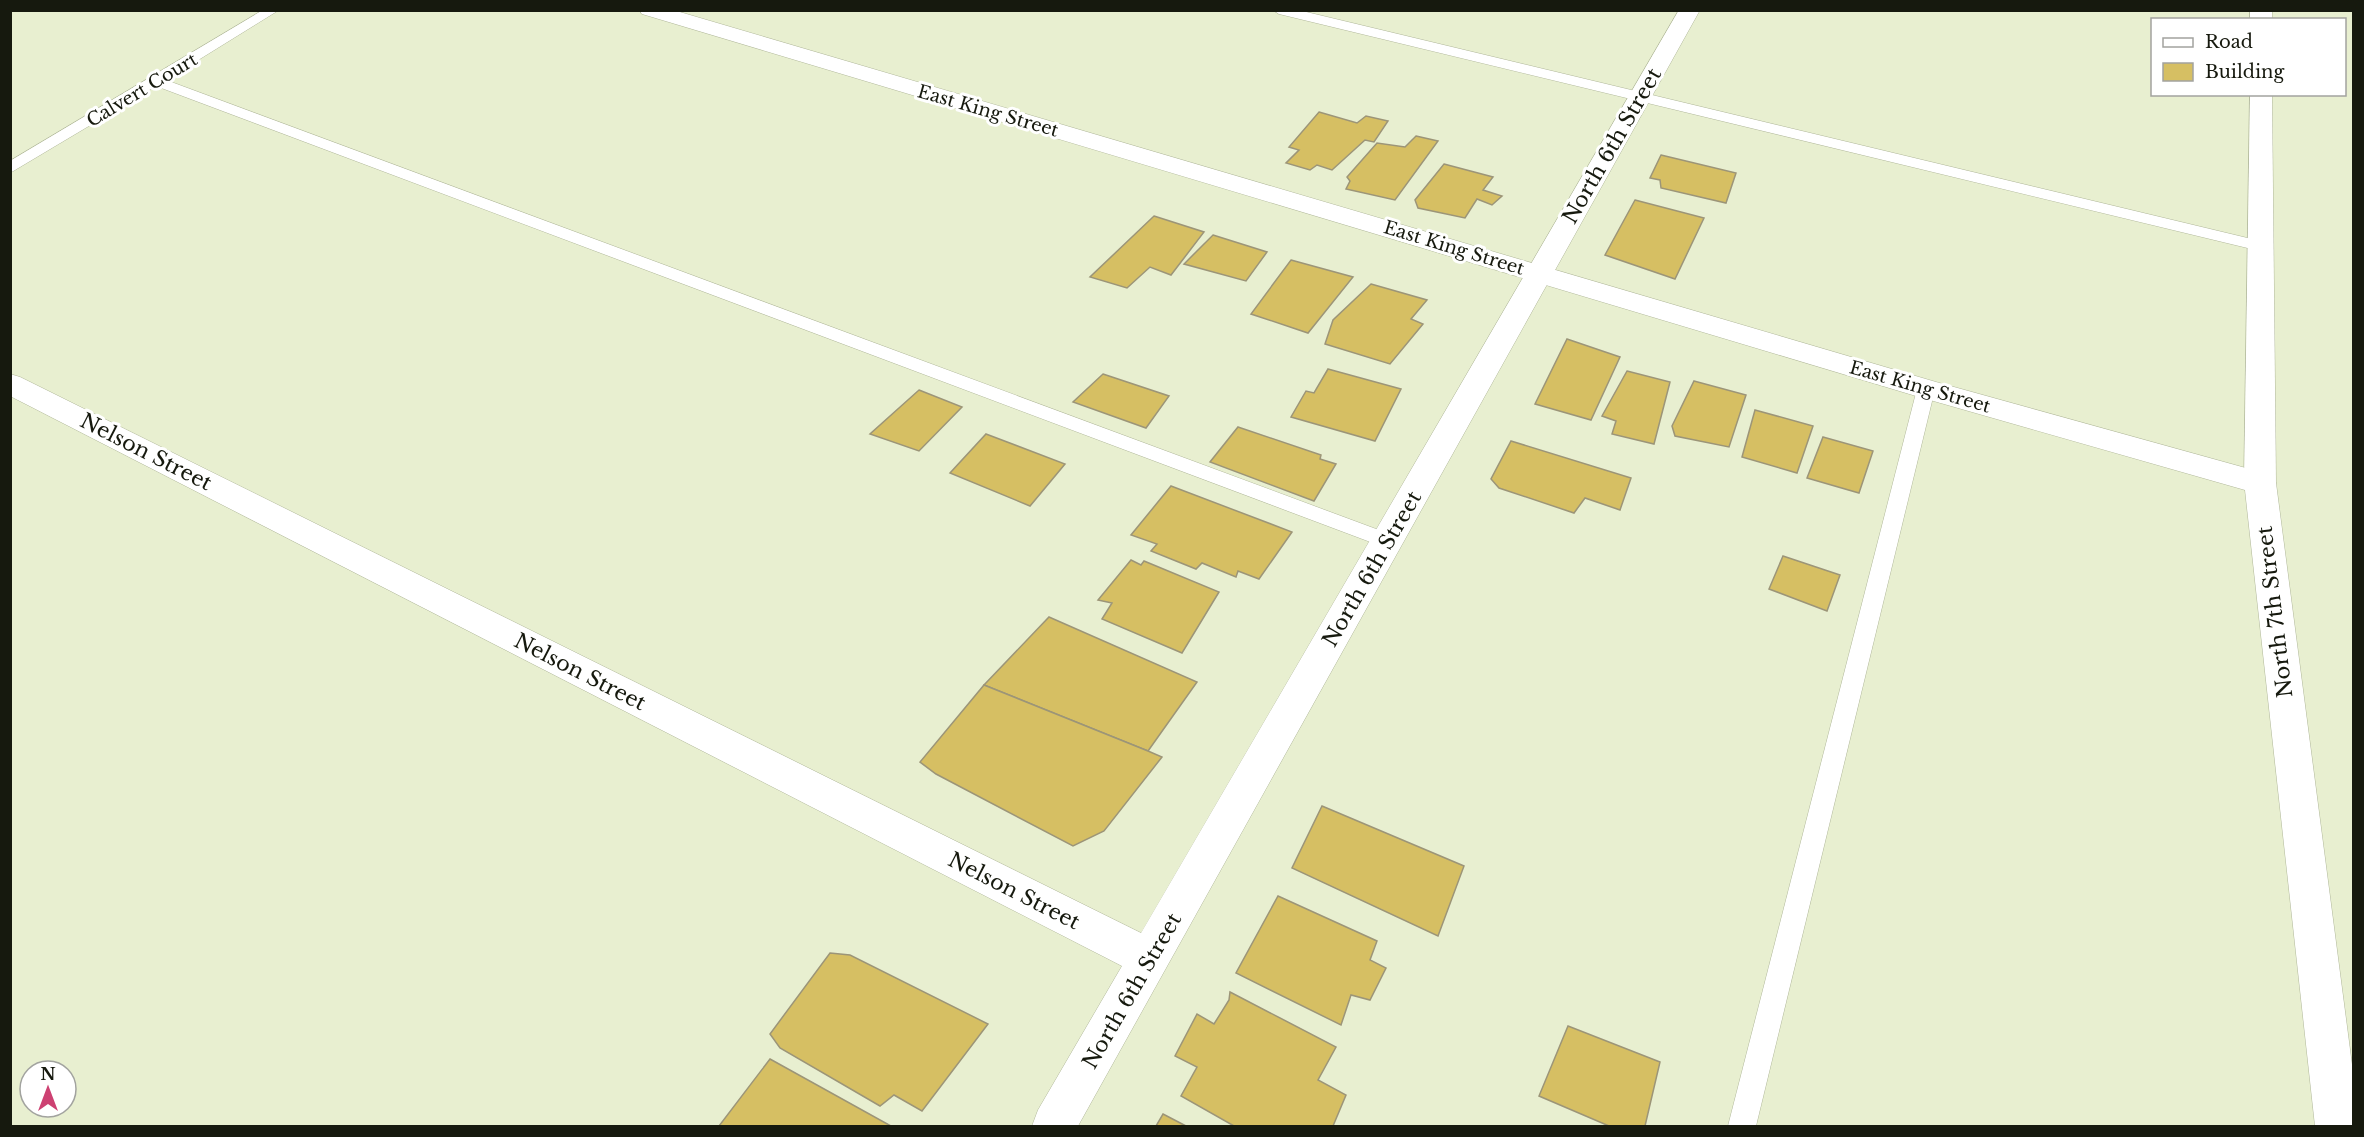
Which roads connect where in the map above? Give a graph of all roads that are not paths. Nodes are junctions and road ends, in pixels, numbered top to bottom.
1 (273, 10) edge
2 (649, 10) edge
3 (1690, 10) edge
4 (1286, 11) edge
5 (155, 81) junction
6 (2261, 96) edge
7 (1641, 98) junction
8 (10, 168) edge
9 (2260, 246) junction
10 (1539, 273) junction
11 (10, 384) edge
12 (1926, 389) junction
13 (2260, 483) junction
14 (1388, 542) junction
15 (1150, 959) junction
16 (1054, 1126) edge
17 (1742, 1126) edge
18 (2338, 1126) edge

1 - 5 lane, Calvert Court
2 - 10 street, East King Street
3 - 7 street, North 6th Street
4 - 7 lane
5 - 8 lane, Calvert Court
5 - 14 lane
6 - 9 street, North 7th Street
7 - 9 lane
7 - 10 street, North 6th Street
9 - 13 street, North 7th Street
10 - 12 street, East King Street
10 - 14 street, North 6th Street
11 - 15 street, Nelson Street
12 - 13 street, East King Street
12 - 17 lane
13 - 18 street, North 7th Street
14 - 15 street, North 6th Street
15 - 16 street, North 6th Street

